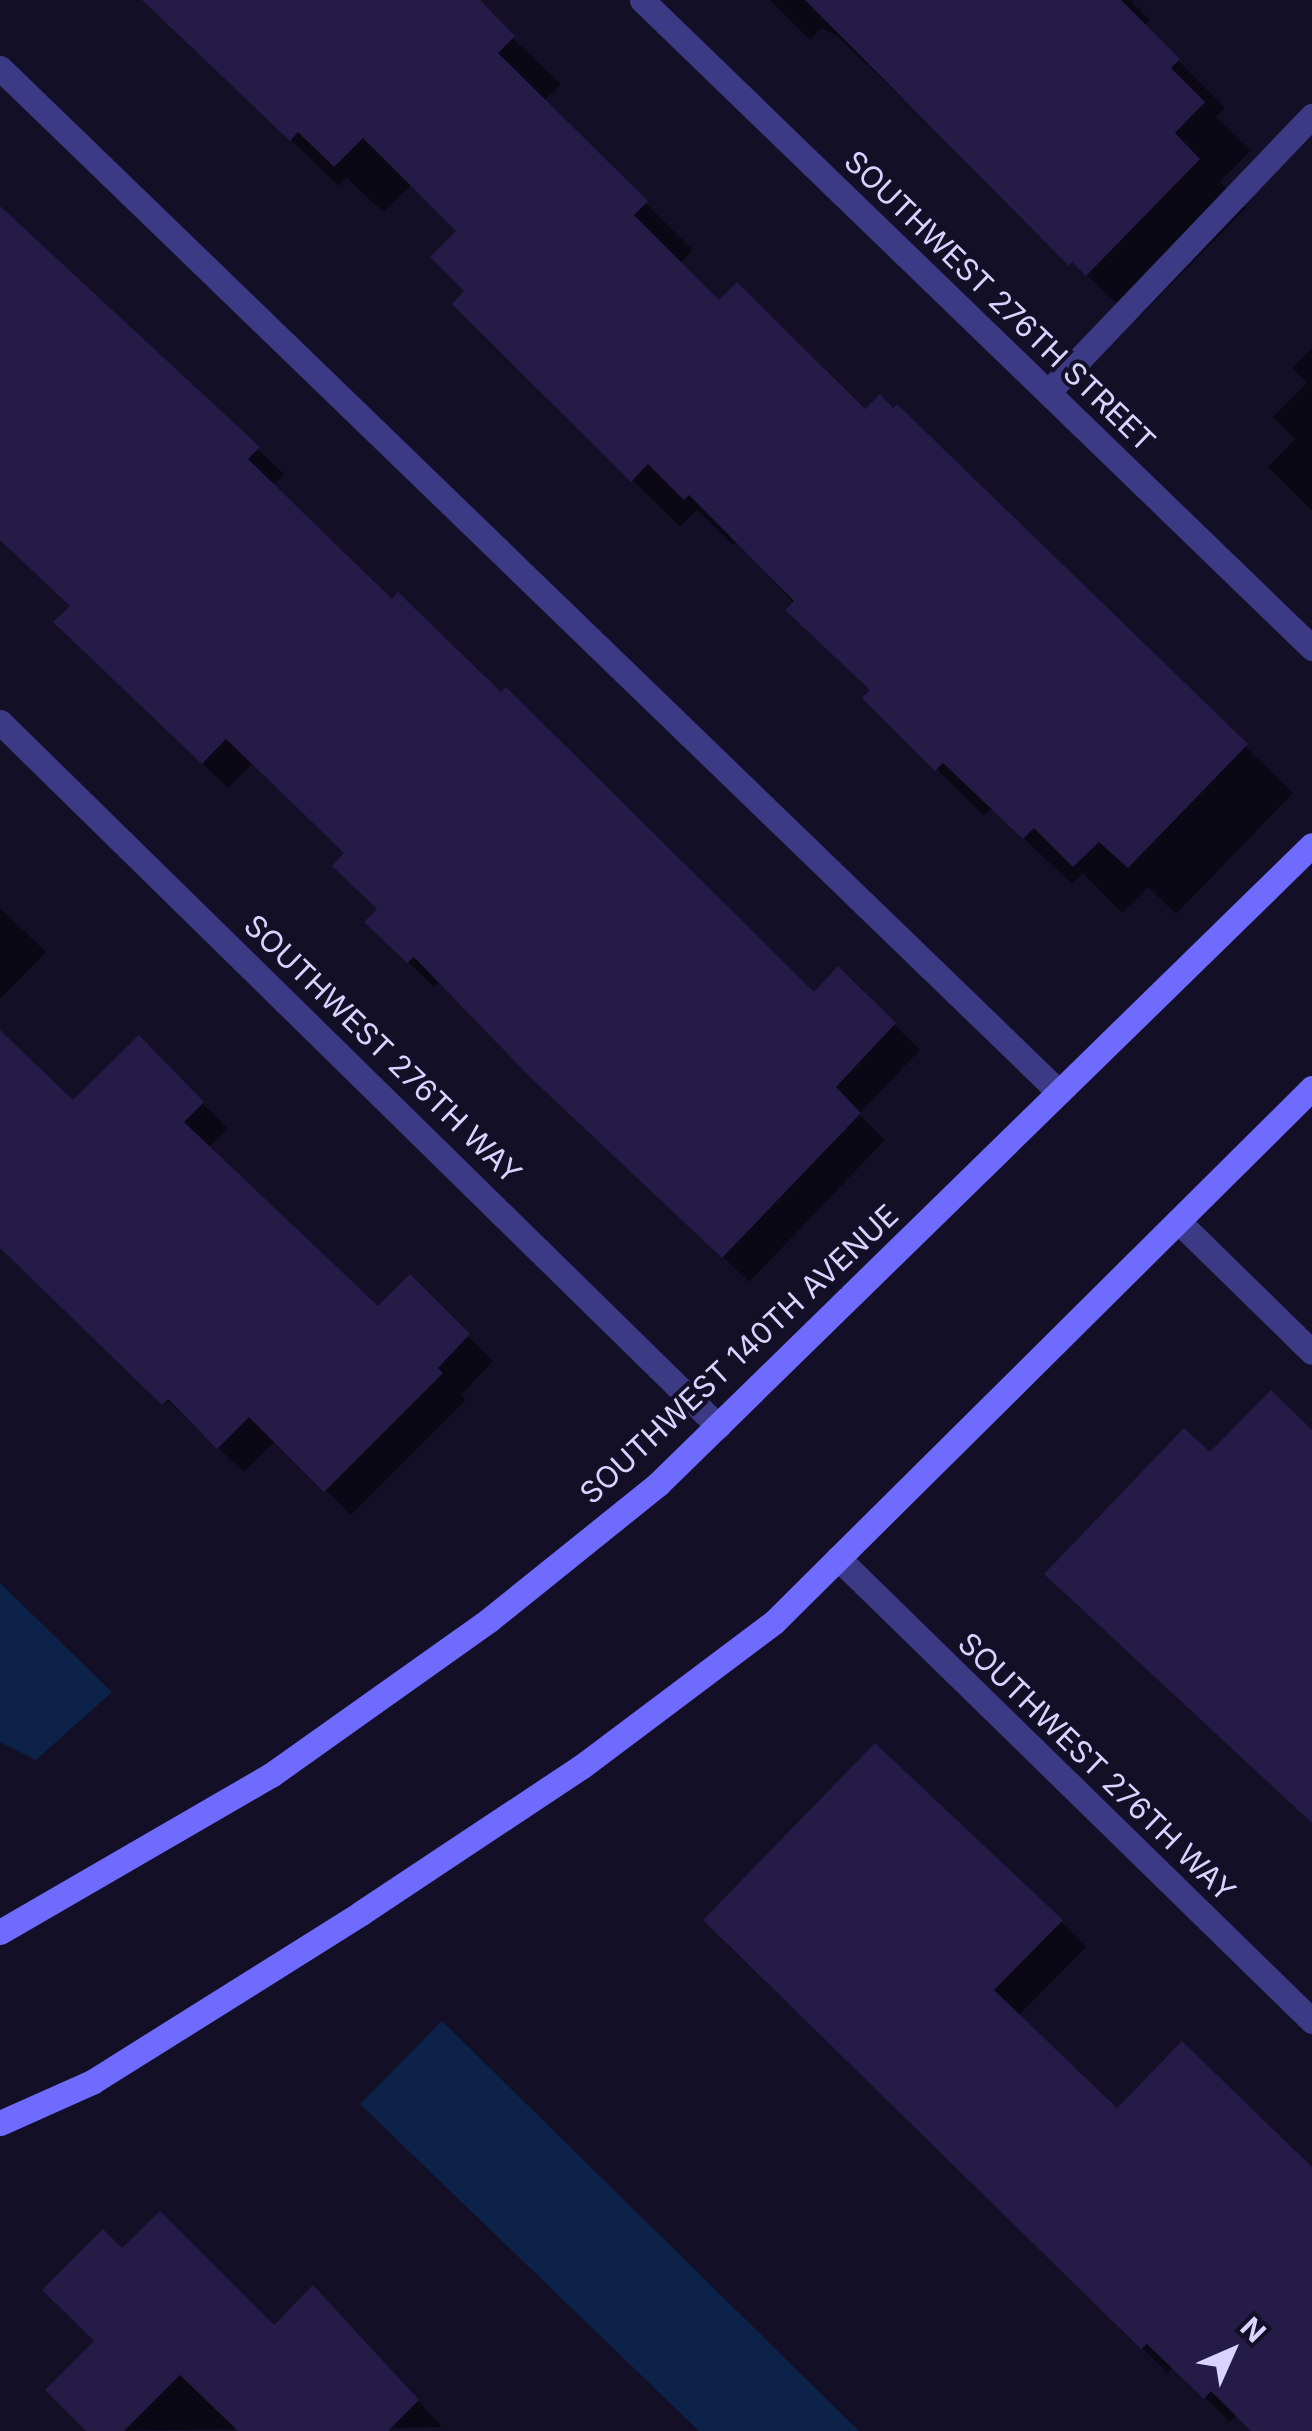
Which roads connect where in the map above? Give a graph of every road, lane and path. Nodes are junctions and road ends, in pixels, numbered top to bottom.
1 (642, 0) edge
2 (0, 68) edge
3 (1312, 116) edge
4 (1048, 392) junction
5 (1312, 648) edge
6 (0, 722) edge
7 (1312, 844) edge
8 (1312, 1088) edge
9 (1059, 1092) junction
10 (1178, 1221) junction
11 (1312, 1352) edge
12 (718, 1426) junction
13 (838, 1558) junction
14 (0, 1932) edge
15 (1312, 2022) edge
16 (0, 2123) edge

1 - 4 street, SOUTHWEST 276TH STREET
2 - 9 street
3 - 4 street
4 - 5 street, SOUTHWEST 276TH STREET
6 - 12 street, SOUTHWEST 276TH WAY
7 - 9 street, SOUTHWEST 140TH AVENUE
8 - 10 street
9 - 12 street, SOUTHWEST 140TH AVENUE
10 - 11 street
10 - 13 street
12 - 14 street, SOUTHWEST 140TH AVENUE
13 - 15 street, SOUTHWEST 276TH WAY
13 - 16 street

